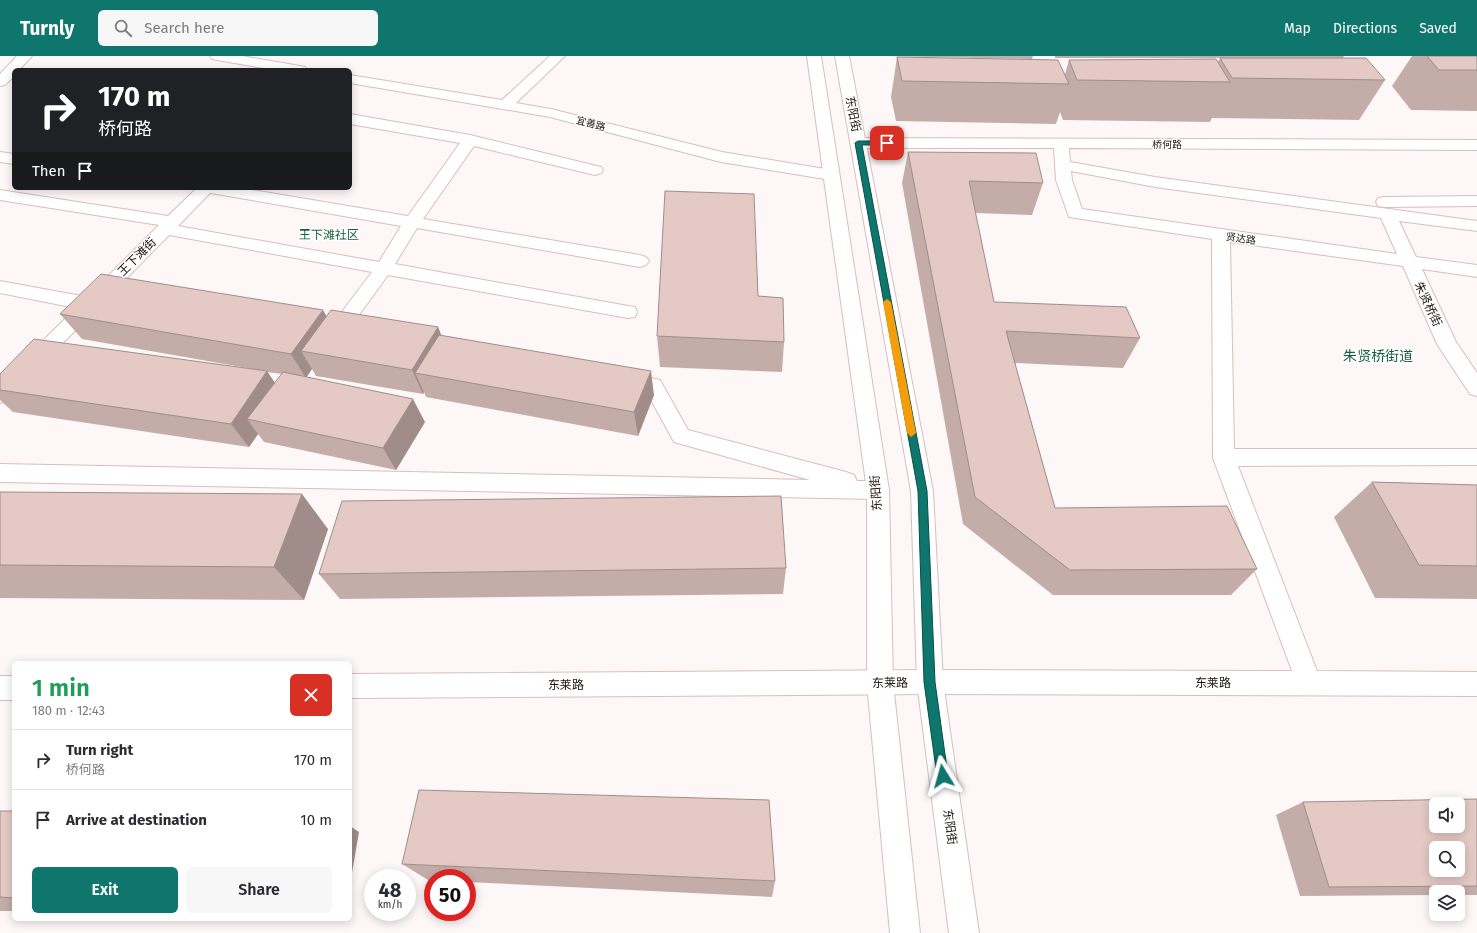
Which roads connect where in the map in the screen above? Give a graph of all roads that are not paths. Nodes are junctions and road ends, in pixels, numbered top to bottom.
1 (25, 56) edge
2 (217, 56) edge
3 (558, 56) edge
4 (814, 56) edge
5 (842, 56) edge
6 (13, 68) edge
7 (288, 68) edge
8 (12, 70) edge
9 (352, 78) edge
10 (0, 82) edge
11 (505, 105) junction
12 (352, 119) edge
13 (470, 140) junction
14 (858, 143) junction
15 (1062, 144) junction
16 (1477, 145) edge
17 (0, 157) edge
18 (12, 159) edge
19 (1063, 165) junction
20 (594, 170) dead end
21 (831, 175) junction
22 (204, 190) edge
23 (223, 190) edge
24 (0, 195) edge
25 (1477, 201) edge
26 (1310, 203) junction
27 (1388, 214) junction
28 (412, 222) junction
29 (168, 226) junction
30 (1477, 226) edge
31 (1221, 235) junction
32 (640, 261) dead end
33 (1408, 261) junction
34 (385, 267) junction
35 (1477, 271) edge
36 (112, 282) junction
37 (135, 286) edge
38 (0, 287) edge
39 (90, 304) junction
40 (628, 312) dead end
41 (364, 330) edge
42 (606, 376) edge
43 (1477, 389) edge
44 (0, 395) edge
45 (1477, 457) edge
46 (1224, 458) junction
47 (0, 473) edge
48 (878, 490) junction
49 (930, 682) junction
50 (880, 683) junction
51 (1309, 683) junction
52 (1477, 684) edge
53 (352, 686) edge
54 (0, 688) edge
55 (12, 688) edge
56 (905, 933) edge
57 (964, 933) edge

1 - 6 street
2 - 7 street
3 - 11 street
4 - 21 street, 东阳街
5 - 14 street, 东阳街
8 - 10 street
9 - 11 street, 宜善路
11 - 21 street, 宜善路
12 - 13 street
13 - 20 street
13 - 28 street
14 - 15 street, 桥何路
14 - 49 street, 东阳街
15 - 16 street, 桥何路
15 - 19 street, 贤达路
17 - 18 street
19 - 26 street
19 - 31 street, 贤达路
21 - 48 street, 东阳街
22 - 29 street, 王下滩街
23 - 28 street
24 - 29 street
25 - 26 street
26 - 27 street
27 - 30 street
27 - 33 street, 朱贤桥街
28 - 32 street
28 - 34 street
29 - 34 street
29 - 36 street, 王下滩街
31 - 33 street, 贤达路
31 - 46 street
33 - 35 street, 贤达路
33 - 43 street, 朱贤桥街
34 - 40 street
34 - 41 street
36 - 37 street
36 - 39 street, 王下滩街
38 - 39 street
39 - 44 street, 王下滩街
42 - 48 street
45 - 46 street
46 - 51 street
47 - 48 street
48 - 50 street, 东阳街
49 - 50 street, 东莱路
49 - 51 street, 东莱路
49 - 57 street, 东阳街
50 - 53 street, 东莱路
50 - 56 street, 东阳街
51 - 52 street, 东莱路
54 - 55 street

